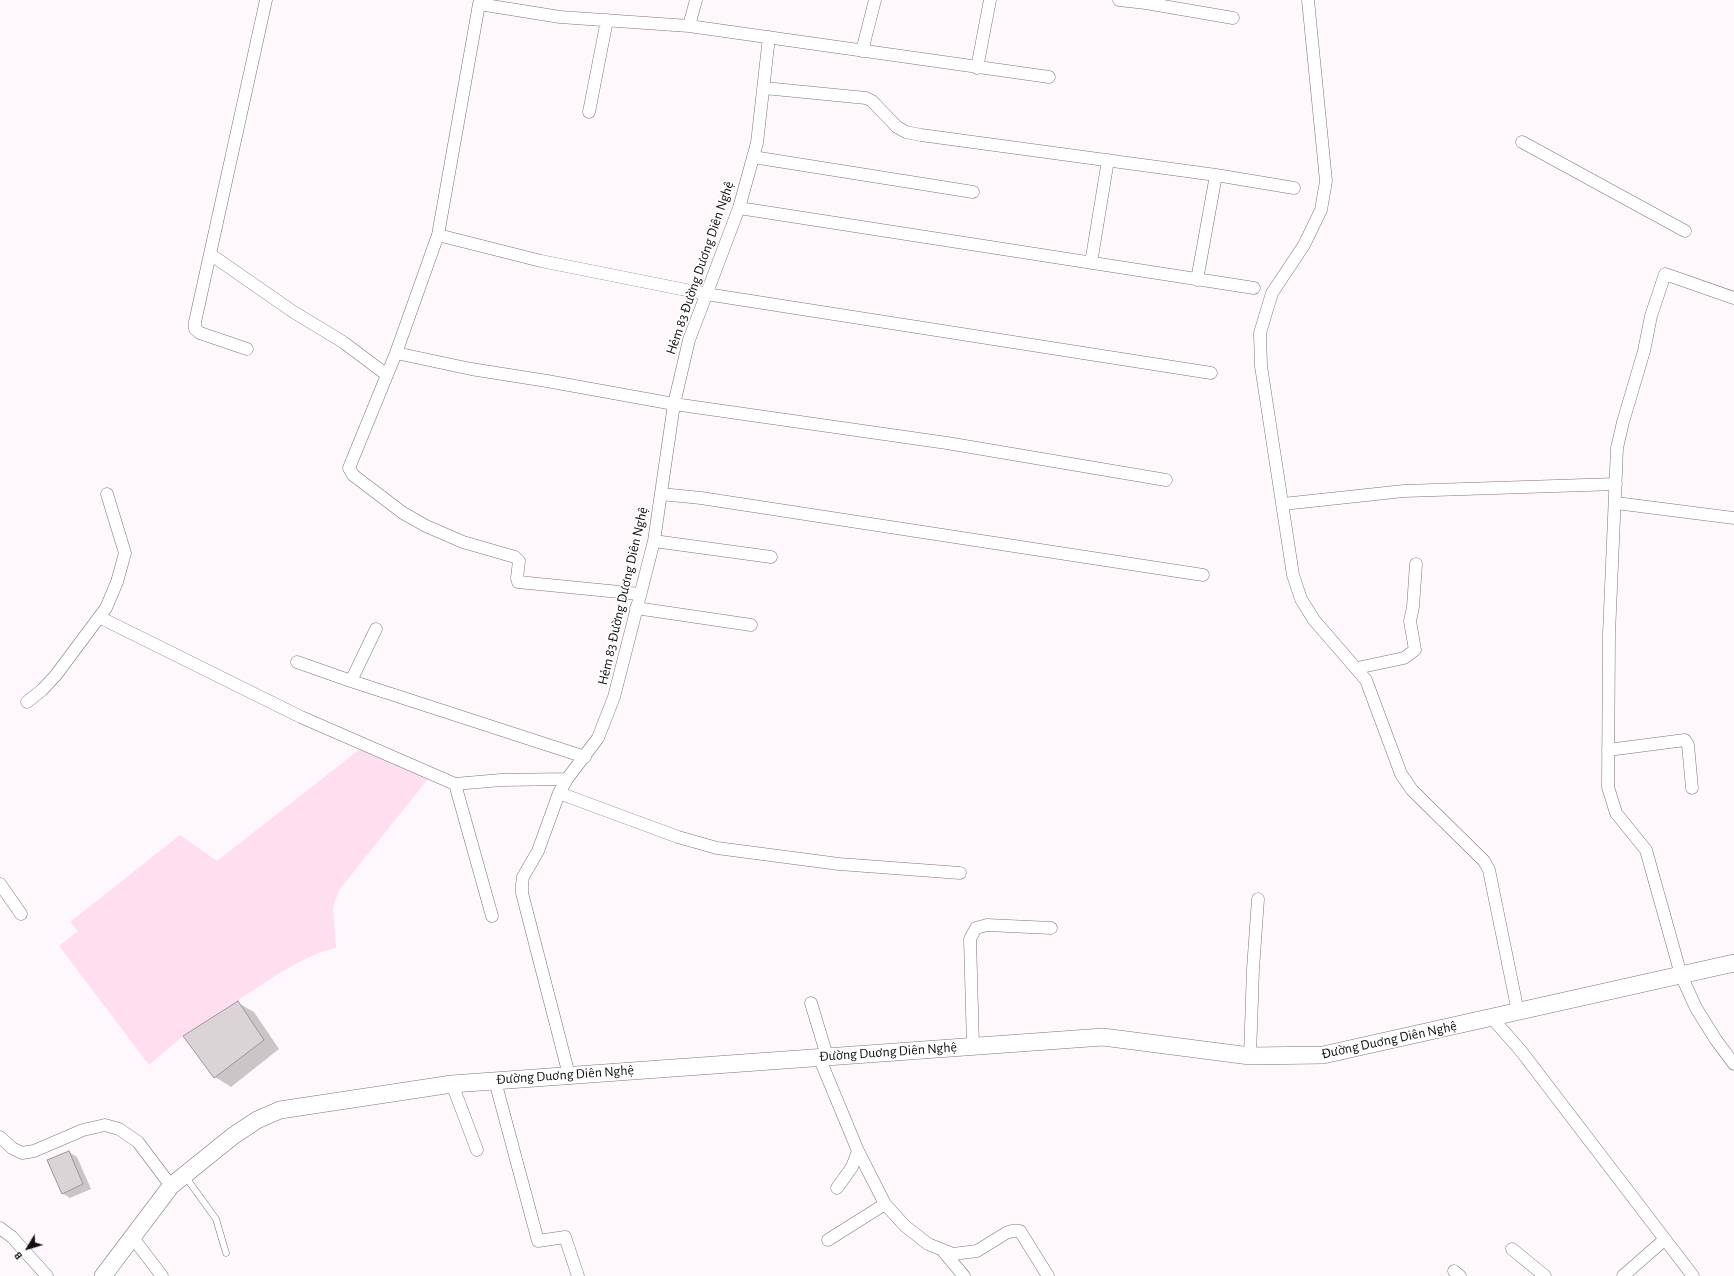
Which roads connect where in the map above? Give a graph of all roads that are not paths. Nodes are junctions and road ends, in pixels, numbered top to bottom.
1 (266, 0) edge
2 (696, 0) edge
3 (875, 0) edge
4 (990, 0) edge
5 (1119, 0) edge
6 (1308, 0) edge
7 (1233, 18) dead end
8 (607, 20) junction
9 (689, 26) junction
10 (769, 37) junction
11 (862, 51) junction
12 (977, 68) junction
13 (1049, 77) dead end
14 (764, 88) junction
15 (589, 112) dead end
16 (1522, 142) dead end
17 (753, 157) junction
18 (1108, 160) junction
19 (1216, 175) junction
20 (1294, 188) dead end
21 (973, 192) dead end
22 (739, 208) junction
23 (1684, 231) dead end
24 (438, 235) junction
25 (210, 254) junction
26 (1091, 263) junction
27 (1196, 280) junction
28 (1254, 288) dead end
29 (706, 294) junction
30 (1734, 298) edge
31 (247, 349) dead end
32 (396, 353) junction
33 (1211, 373) dead end
34 (387, 374) junction
35 (674, 404) junction
36 (1166, 480) dead end
37 (1616, 484) junction
38 (107, 494) dead end
39 (661, 494) junction
40 (1616, 503) junction
41 (1283, 504) junction
42 (1734, 518) edge
43 (654, 541) junction
44 (771, 557) dead end
45 (1416, 564) dead end
46 (1204, 575) dead end
47 (640, 594) junction
48 (636, 608) junction
49 (99, 616) junction
50 (751, 625) dead end
51 (376, 629) dead end
52 (297, 662) dead end
53 (1357, 668) junction
54 (351, 682) junction
55 (26, 702) dead end
56 (1608, 750) junction
57 (585, 757) junction
58 (567, 779) junction
59 (455, 784) junction
60 (1692, 788) dead end
61 (559, 793) junction
62 (960, 874) dead end
63 (0, 884) edge
64 (1258, 899) dead end
65 (21, 914) dead end
66 (492, 916) dead end
67 (1051, 928) dead end
68 (1734, 963) edge
69 (1681, 975) junction
70 (811, 1004) dead end
71 (1518, 1012) junction
72 (1492, 1018) junction
73 (973, 1046) junction
74 (1250, 1056) junction
75 (823, 1057) junction
76 (1734, 1064) edge
77 (569, 1075) junction
78 (495, 1080) junction
79 (452, 1084) junction
80 (0, 1137) edge
81 (477, 1150) dead end
82 (858, 1151) junction
83 (184, 1175) junction
84 (171, 1186) junction
85 (837, 1188) dead end
86 (886, 1204) junction
87 (0, 1228) edge
88 (133, 1238) junction
89 (828, 1240) dead end
90 (1664, 1240) junction
91 (1512, 1249) dead end
92 (942, 1250) junction
93 (226, 1253) dead end
94 (47, 1276) edge
95 (103, 1276) edge
96 (162, 1276) edge
97 (578, 1276) edge
98 (964, 1276) edge
99 (1048, 1276) edge
100 (1544, 1276) edge
101 (1623, 1276) edge
102 (1692, 1276) edge

1 - 25 street
2 - 9 street
3 - 11 street
4 - 12 street
5 - 7 street
6 - 41 street
8 - 9 street
8 - 15 street
8 - 24 street
9 - 10 street
10 - 11 street
10 - 14 street, Hẻm 83 Đường Dương Diên Nghệ
11 - 12 street
12 - 13 street
14 - 17 street, Hẻm 83 Đường Dương Diên Nghệ
14 - 18 street
16 - 23 street
17 - 21 street
17 - 22 street, Hẻm 83 Đường Dương Diên Nghệ
18 - 19 street
18 - 26 street
19 - 20 street
19 - 27 street
22 - 26 street
22 - 29 street, Hẻm 83 Đường Dương Diên Nghệ
24 - 29 street
24 - 32 street
25 - 31 street
25 - 34 street
26 - 27 street
27 - 28 street
29 - 33 street
29 - 35 street, Hẻm 83 Đường Dương Diên Nghệ
30 - 37 street
32 - 34 street
32 - 35 street
34 - 47 street
35 - 36 street
35 - 39 street, Hẻm 83 Đường Dương Diên Nghệ
37 - 40 street
37 - 41 street
38 - 49 street
39 - 43 street, Hẻm 83 Đường Dương Diên Nghệ
39 - 46 street
40 - 42 street
40 - 56 street
41 - 53 street
43 - 44 street
43 - 47 street, Hẻm 83 Đường Dương Diên Nghệ
45 - 53 street
47 - 48 street, Hẻm 83 Đường Dương Diên Nghệ
48 - 50 street
48 - 57 street, Hẻm 83 Đường Dương Diên Nghệ
49 - 55 street
49 - 59 street
51 - 54 street
52 - 54 street
53 - 71 street
54 - 57 street
56 - 60 street
56 - 69 street
57 - 58 street, Hẻm 83 Đường Dương Diên Nghệ
58 - 59 street
58 - 61 street, Hẻm 83 Đường Dương Diên Nghệ
59 - 66 street
61 - 62 street
61 - 77 street, Hẻm 83 Đường Dương Diên Nghệ
63 - 65 street
64 - 74 street
67 - 73 street
68 - 69 street, Đường Duơng Diên Nghệ
69 - 71 street, Đường Duơng Diên Nghệ
69 - 76 street
70 - 75 street
71 - 72 street, Đường Duơng Diên Nghệ
72 - 74 street, Đường Duơng Diên Nghệ
72 - 90 street
73 - 74 street, Đường Duơng Diên Nghệ
73 - 75 street, Đường Duơng Diên Nghệ
75 - 77 street, Đường Duơng Diên Nghệ
75 - 82 street
77 - 78 street, Đường Duơng Diên Nghệ
78 - 79 street, Đường Duơng Diên Nghệ
78 - 97 street
79 - 81 street
79 - 83 street, Đường Duơng Diên Nghệ
80 - 84 street
82 - 85 street
82 - 86 street
83 - 84 street, Đường Duơng Diên Nghệ
83 - 93 lane
84 - 88 street, Đường Duơng Diên Nghệ
86 - 89 street
86 - 92 street
87 - 94 street
88 - 95 street, Đường Duơng Diên Nghệ
88 - 96 street
90 - 101 street
90 - 102 street
91 - 100 street
92 - 98 street
92 - 99 street

